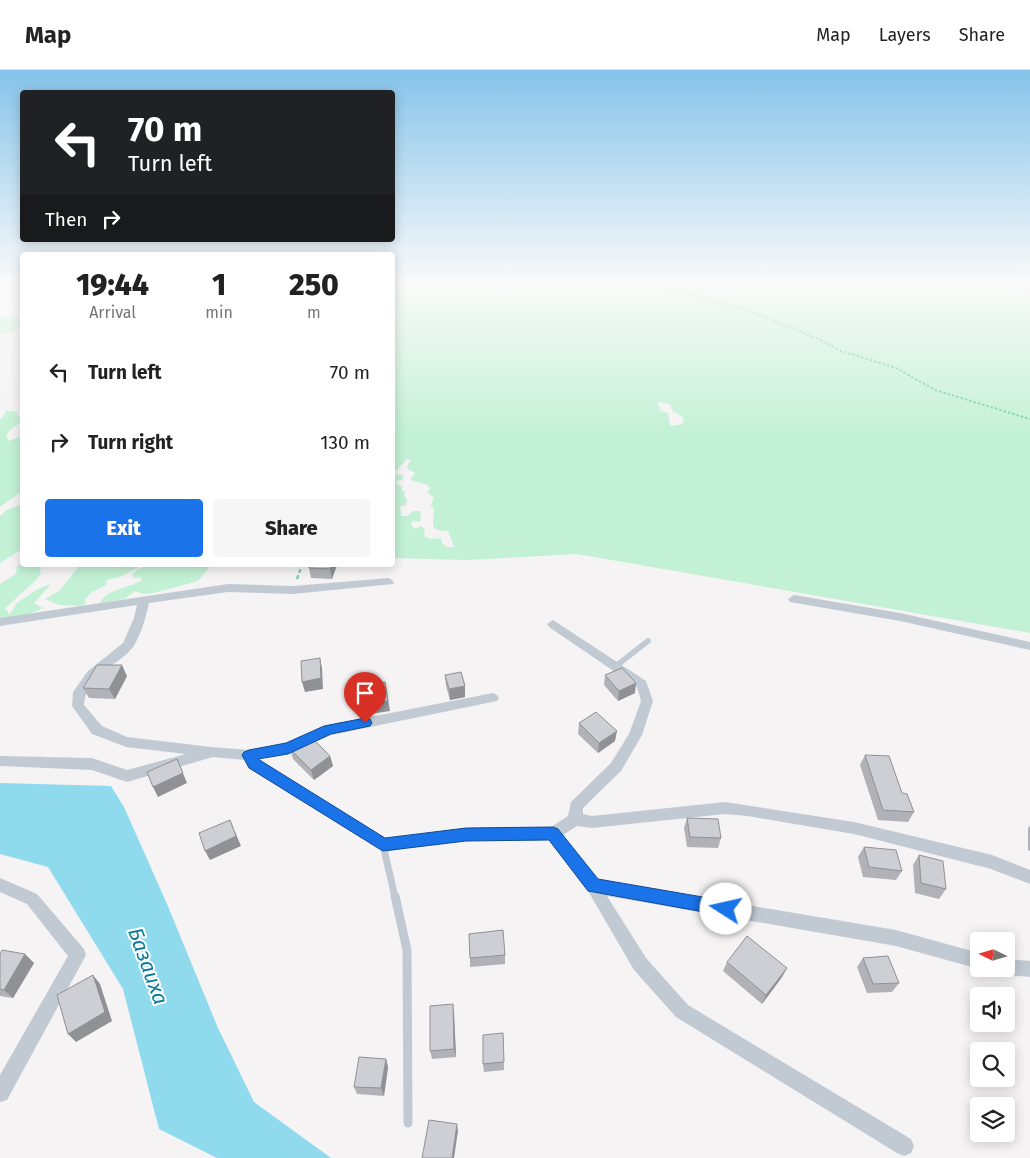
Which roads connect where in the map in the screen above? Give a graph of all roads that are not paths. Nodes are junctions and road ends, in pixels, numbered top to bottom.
1 (389, 582) dead end
2 (794, 599) dead end
3 (144, 600) junction
4 (0, 622) edge
5 (553, 624) dead end
6 (648, 641) dead end
7 (1030, 646) edge
8 (616, 666) junction
9 (493, 698) dead end
10 (213, 752) junction
11 (249, 755) junction
12 (0, 761) edge
13 (574, 819) junction
14 (553, 833) junction
15 (383, 845) junction
16 (1030, 877) edge
17 (0, 885) edge
18 (593, 886) junction
19 (970, 959) edge
20 (1015, 968) edge
21 (1030, 969) edge
22 (0, 1093) edge
23 (408, 1123) dead end
24 (904, 1146) dead end

1 - 3 street
2 - 7 street
3 - 4 street
3 - 10 street
5 - 8 street
6 - 8 lane
8 - 13 street
9 - 11 street
10 - 11 street
10 - 12 street
11 - 15 street
13 - 14 street
13 - 16 street
14 - 15 street
14 - 18 street
15 - 23 lane
17 - 22 street
18 - 19 street
18 - 24 street
20 - 21 street

